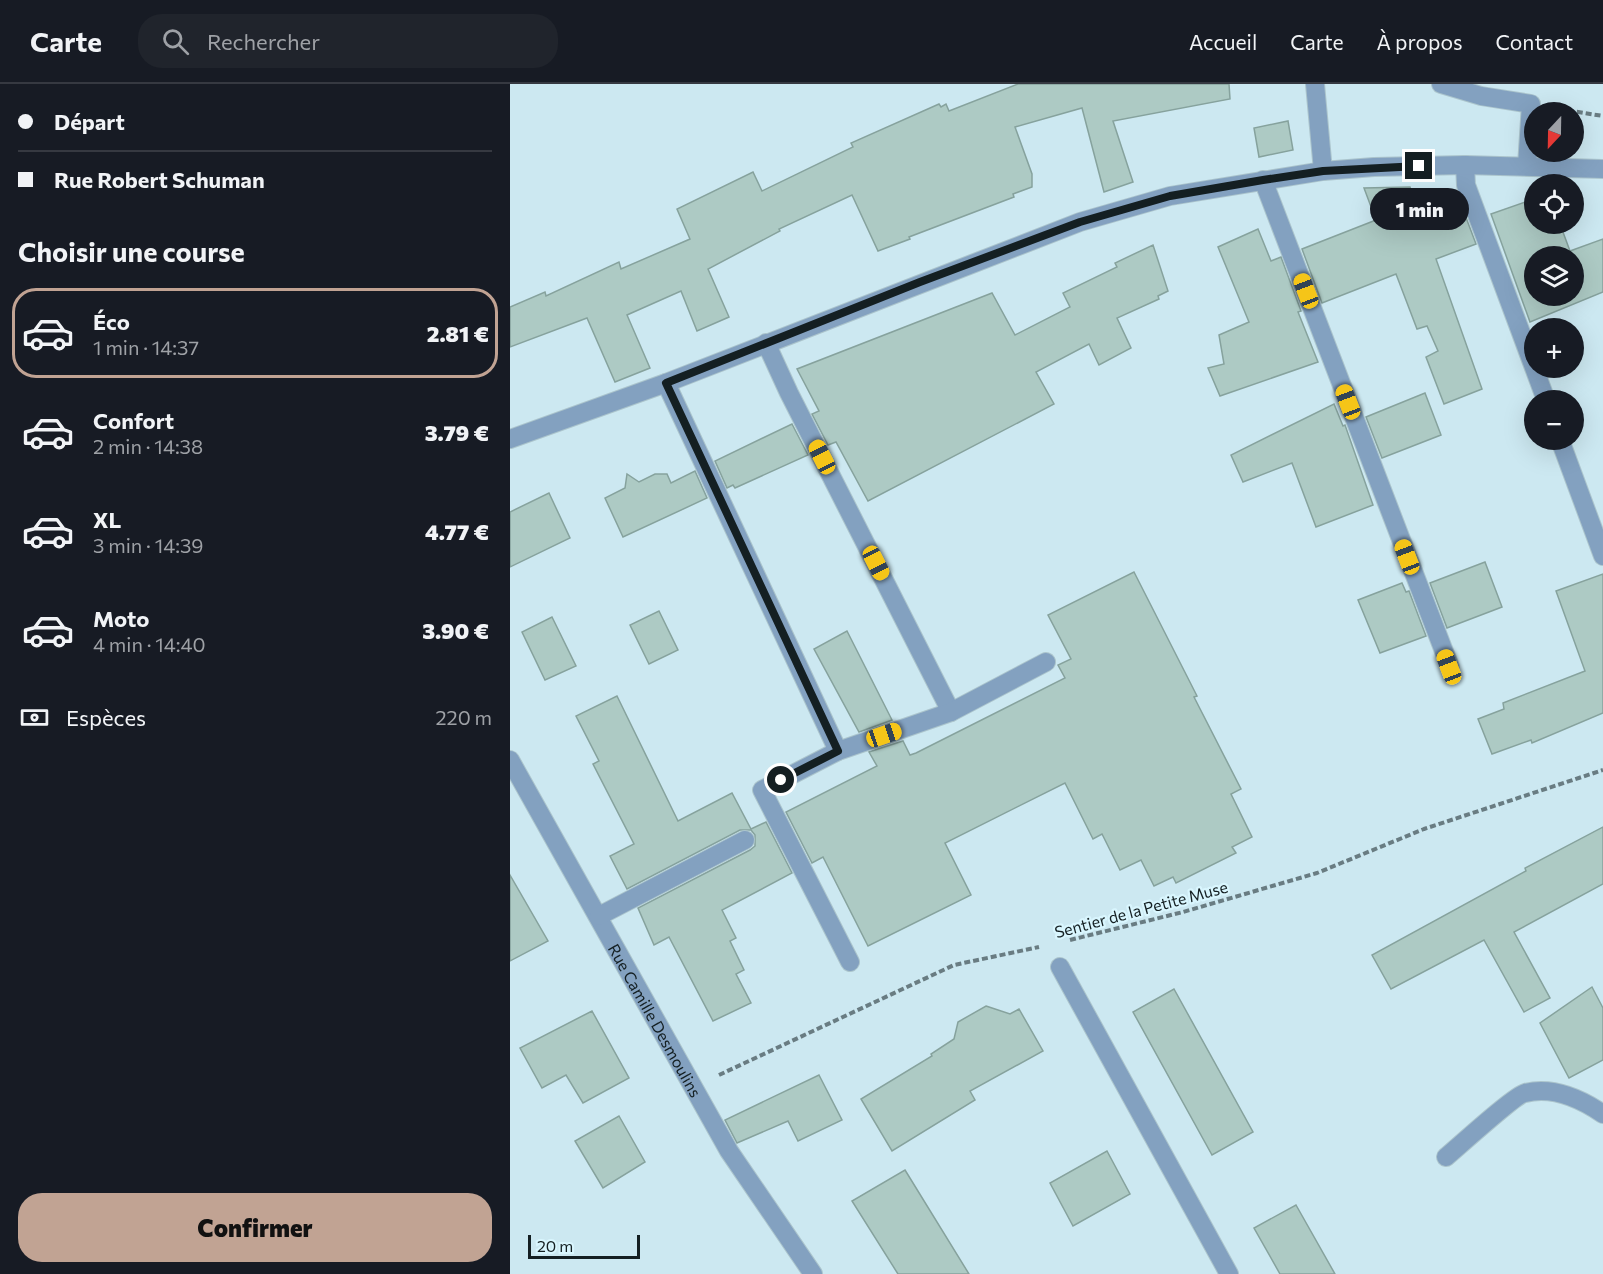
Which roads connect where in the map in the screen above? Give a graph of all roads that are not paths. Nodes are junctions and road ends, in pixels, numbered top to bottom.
1 (1315, 84) edge
2 (1441, 84) edge
3 (1465, 165) junction
4 (1527, 166) junction
5 (1603, 169) edge
6 (1323, 171) junction
7 (1263, 180) junction
8 (766, 343) junction
9 (666, 383) junction
10 (1542, 390) edge
11 (510, 439) edge
12 (1564, 450) edge
13 (1603, 556) edge
14 (1046, 662) dead end
15 (1449, 667) dead end
16 (951, 712) junction
17 (838, 751) junction
18 (510, 760) edge
19 (745, 840) dead end
20 (599, 916) junction
21 (850, 962) dead end
22 (1060, 967) dead end
23 (1603, 1114) edge
24 (1446, 1157) dead end
25 (813, 1274) edge
26 (1229, 1274) edge

1 - 6 street
2 - 4 street
3 - 4 street
3 - 6 street
3 - 10 street
4 - 5 street
6 - 7 street
7 - 8 street
7 - 15 street
8 - 9 street
8 - 16 street
9 - 11 street
9 - 17 street
12 - 13 street
14 - 16 street
16 - 17 street
17 - 21 street
18 - 20 street, Rue Camille Desmoulins
19 - 20 street
20 - 25 street, Rue Camille Desmoulins
22 - 26 street
23 - 24 street

